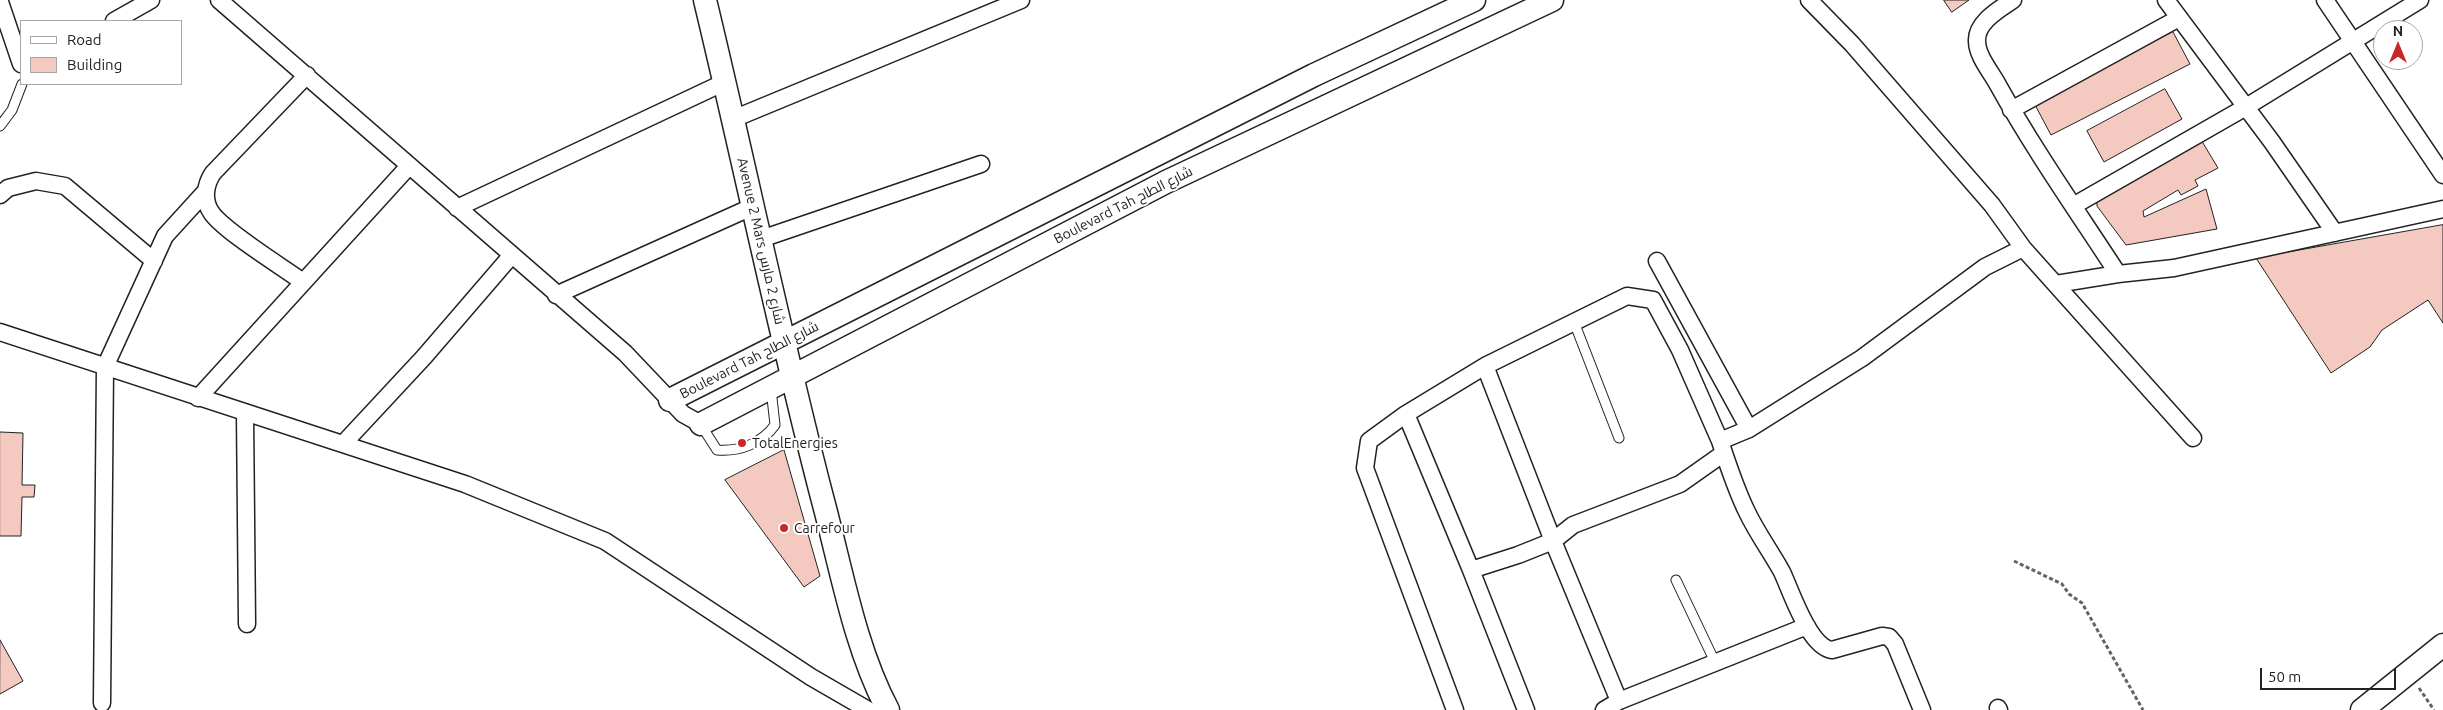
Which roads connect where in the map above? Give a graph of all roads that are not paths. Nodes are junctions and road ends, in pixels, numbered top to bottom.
1 (219, 0) edge
2 (705, 0) edge
3 (1021, 0) edge
4 (1474, 0) edge
5 (1552, 0) edge
6 (1810, 0) edge
7 (2013, 0) edge
8 (2166, 0) edge
9 (2326, 0) edge
10 (2420, 0) edge
11 (148, 1) edge
12 (0, 2) edge
13 (2178, 18) junction
14 (116, 20) edge
15 (2353, 42) junction
16 (20, 61) edge
17 (306, 75) junction
18 (725, 82) junction
19 (22, 85) edge
20 (2246, 107) junction
21 (2011, 110) junction
22 (733, 119) junction
23 (0, 126) edge
24 (981, 164) dead end
25 (409, 166) junction
26 (2443, 175) edge
27 (206, 191) junction
28 (0, 195) edge
29 (754, 206) junction
30 (2073, 206) junction
31 (457, 208) junction
32 (2443, 209) edge
33 (2335, 234) junction
34 (761, 239) junction
35 (2023, 248) junction
36 (511, 256) junction
37 (154, 261) junction
38 (1657, 261) dead end
39 (2118, 274) junction
40 (303, 282) junction
41 (2056, 284) junction
42 (556, 295) junction
43 (1574, 322) junction
44 (0, 332) edge
45 (785, 342) junction
46 (1485, 366) junction
47 (105, 367) junction
48 (781, 381) junction
49 (198, 398) junction
50 (670, 400) junction
51 (245, 412) junction
52 (1406, 414) junction
53 (701, 424) junction
54 (1749, 429) junction
55 (1620, 438) dead end
56 (2193, 438) dead end
57 (343, 444) junction
58 (1722, 447) junction
59 (1552, 541) junction
60 (1471, 570) junction
61 (1676, 580) dead end
62 (247, 624) dead end
63 (1807, 626) junction
64 (2443, 645) edge
65 (1715, 662) junction
66 (1619, 701) junction
67 (102, 703) dead end
68 (868, 710) edge
69 (888, 710) edge
70 (1455, 710) edge
71 (1526, 710) edge
72 (1604, 710) edge
73 (1922, 710) edge
74 (2362, 710) edge

1 - 17 street
2 - 18 street, Avenue 2 Mars شارع 2 مارس
3 - 22 street
4 - 45 street, Boulevard Tah شارع الطاح
5 - 48 street, Boulevard Tah شارع الطاح
6 - 35 street
7 - 21 street
8 - 13 street
9 - 15 street
10 - 15 street
11 - 14 street
12 - 16 street
13 - 20 street
13 - 21 street
15 - 20 street
15 - 26 street
17 - 25 street
17 - 27 street
18 - 22 street, Avenue 2 Mars شارع 2 مارس
18 - 31 street
19 - 23 lane
20 - 30 street
20 - 33 street
21 - 30 street
22 - 29 street, Avenue 2 Mars شارع 2 مارس
24 - 34 street
25 - 31 street
25 - 40 street
27 - 37 street
27 - 40 street
28 - 37 street
29 - 34 street, Avenue 2 Mars شارع 2 مارس
29 - 42 street
30 - 39 street
31 - 36 street
32 - 33 street
33 - 39 street
34 - 45 street, Avenue 2 Mars شارع 2 مارس
35 - 41 street
35 - 54 street
36 - 42 street
36 - 57 street
37 - 47 street
38 - 54 street
39 - 41 street
40 - 49 street
41 - 56 street
42 - 50 street
43 - 46 street
43 - 55 lane
43 - 58 street
44 - 47 street
45 - 48 street, Avenue 2 Mars شارع 2 مارس
45 - 50 street, Boulevard Tah شارع الطاح
46 - 52 street
46 - 59 street
47 - 49 street
47 - 67 street
48 - 53 street, Boulevard Tah شارع الطاح
48 - 53 lane
48 - 69 street, Avenue 2 Mars شارع 2 مارس
49 - 51 street
50 - 53 street
51 - 57 street
51 - 62 street
52 - 60 street
52 - 70 street
54 - 58 street
57 - 68 street
58 - 59 street
58 - 63 street
59 - 60 street
59 - 66 street
60 - 71 street
61 - 65 lane
63 - 65 street
63 - 73 street
64 - 74 street
65 - 66 street
66 - 72 street

